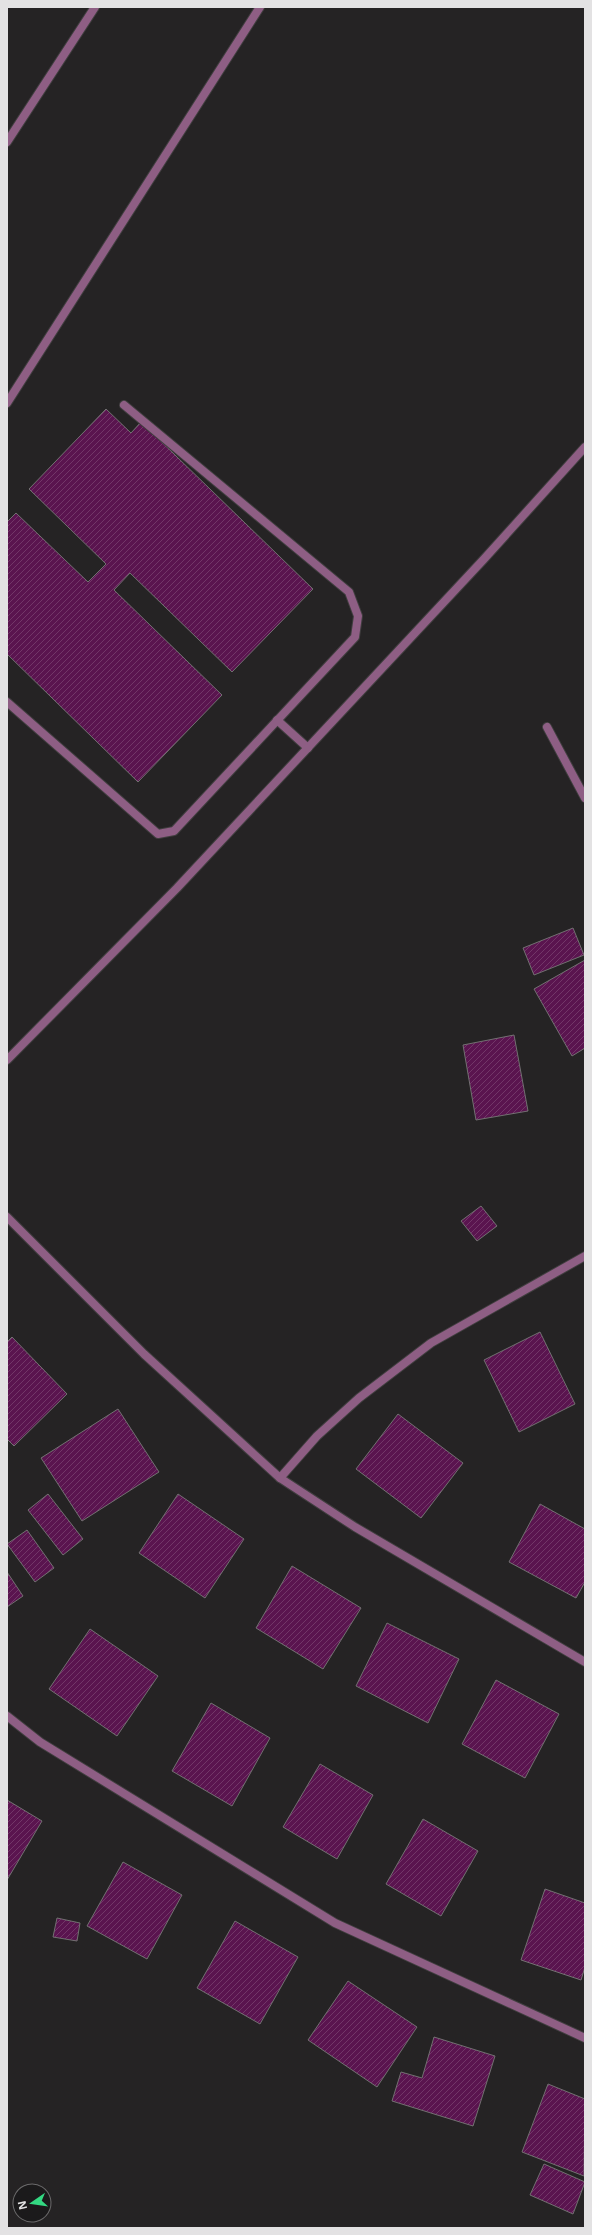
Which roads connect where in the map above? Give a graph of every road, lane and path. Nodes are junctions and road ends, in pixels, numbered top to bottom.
1 (95, 7) edge
2 (260, 7) edge
3 (7, 142) edge
4 (7, 403) edge
5 (124, 405) dead end
6 (585, 447) edge
7 (7, 702) edge
8 (277, 720) junction
9 (547, 727) dead end
10 (308, 748) junction
11 (585, 798) edge
12 (7, 1060) edge
13 (7, 1217) edge
14 (585, 1256) edge
15 (280, 1478) junction
16 (585, 1662) edge
17 (7, 1716) edge
18 (585, 2038) edge

1 - 3 street
2 - 4 street
5 - 8 street
6 - 10 street
7 - 8 street
8 - 10 street
9 - 11 street
10 - 12 street
13 - 15 street
14 - 15 street
15 - 16 street
17 - 18 street

